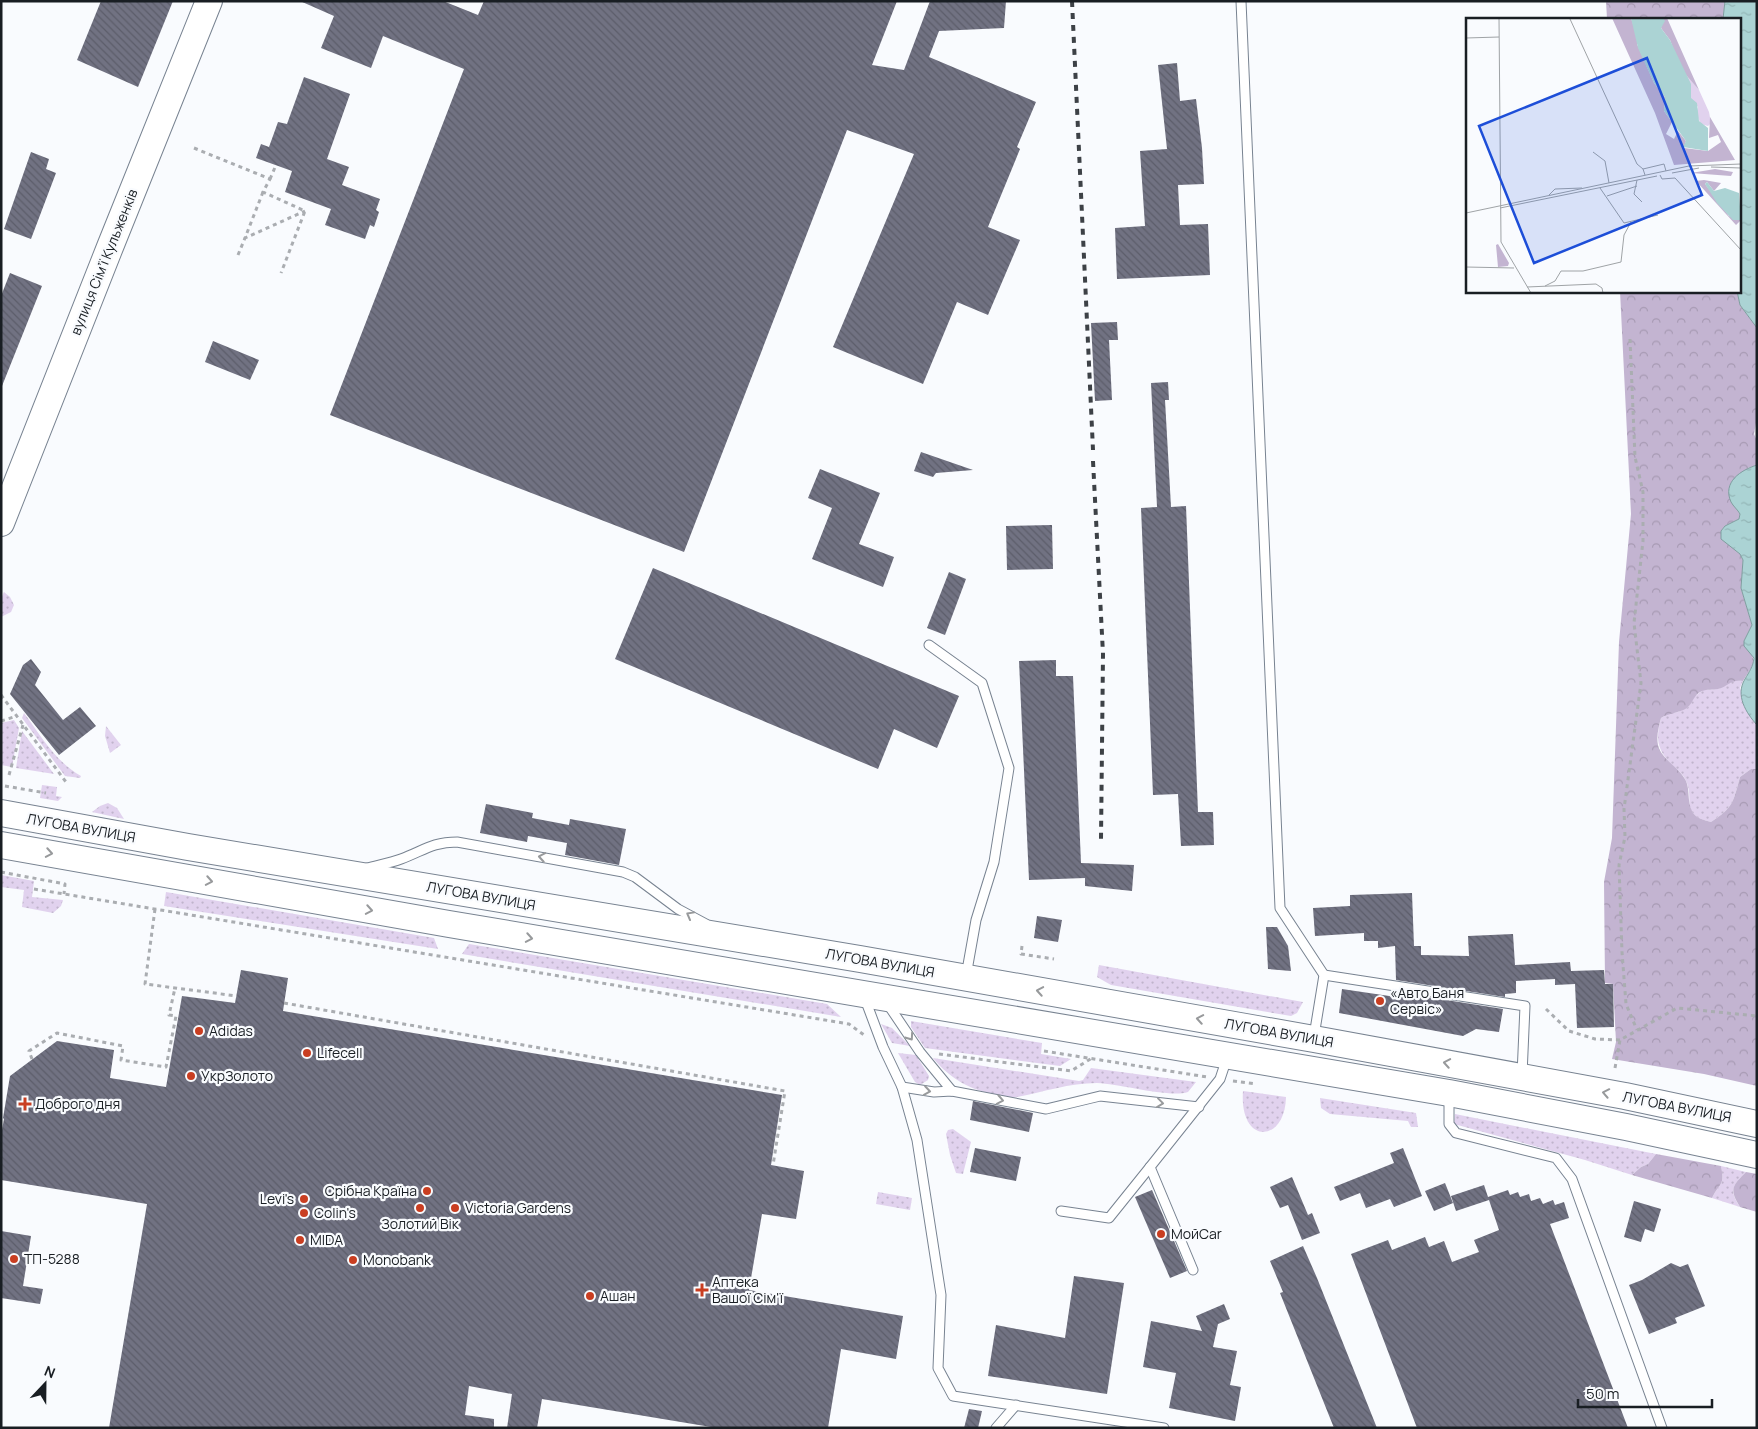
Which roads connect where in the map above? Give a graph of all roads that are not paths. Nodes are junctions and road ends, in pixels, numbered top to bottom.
1 (209, 1) edge
2 (1241, 1) edge
3 (1, 523) edge
4 (929, 645) dead end
5 (1, 813) edge
6 (1, 844) edge
7 (348, 874) junction
8 (732, 939) junction
9 (1324, 975) junction
10 (965, 978) junction
11 (873, 995) junction
12 (1314, 1039) junction
13 (1228, 1056) junction
14 (1522, 1077) junction
15 (902, 1087) junction
16 (952, 1092) junction
17 (1449, 1093) junction
18 (1199, 1107) junction
19 (1757, 1124) edge
20 (1757, 1155) edge
21 (1150, 1167) junction
22 (1062, 1211) dead end
23 (1193, 1270) dead end
24 (1016, 1405) junction
25 (996, 1428) edge
26 (1164, 1428) edge
27 (1662, 1428) edge

1 - 3 main road, вулиця Сімʼї Кульженків
2 - 9 lane
4 - 10 lane
5 - 7 main road, ЛУГОВА ВУЛИЦЯ
6 -> 11 main road
7 - 8 main road, ЛУГОВА ВУЛИЦЯ
8 -> 7 lane
8 - 10 main road, ЛУГОВА ВУЛИЦЯ
9 - 12 lane
9 - 14 lane
12 -> 10 main road, ЛУГОВА ВУЛИЦЯ
11 - 13 main road
11 - 15 lane
11 -> 16 lane
14 -> 12 main road, ЛУГОВА ВУЛИЦЯ
13 - 17 main road
13 - 18 lane
19 -> 14 main road, ЛУГОВА ВУЛИЦЯ
15 -> 16 lane
15 - 24 lane
16 -> 18 lane
17 - 20 main road
17 - 27 lane
18 - 21 lane
21 - 22 lane
21 - 23 lane
24 - 25 lane
24 - 26 lane

